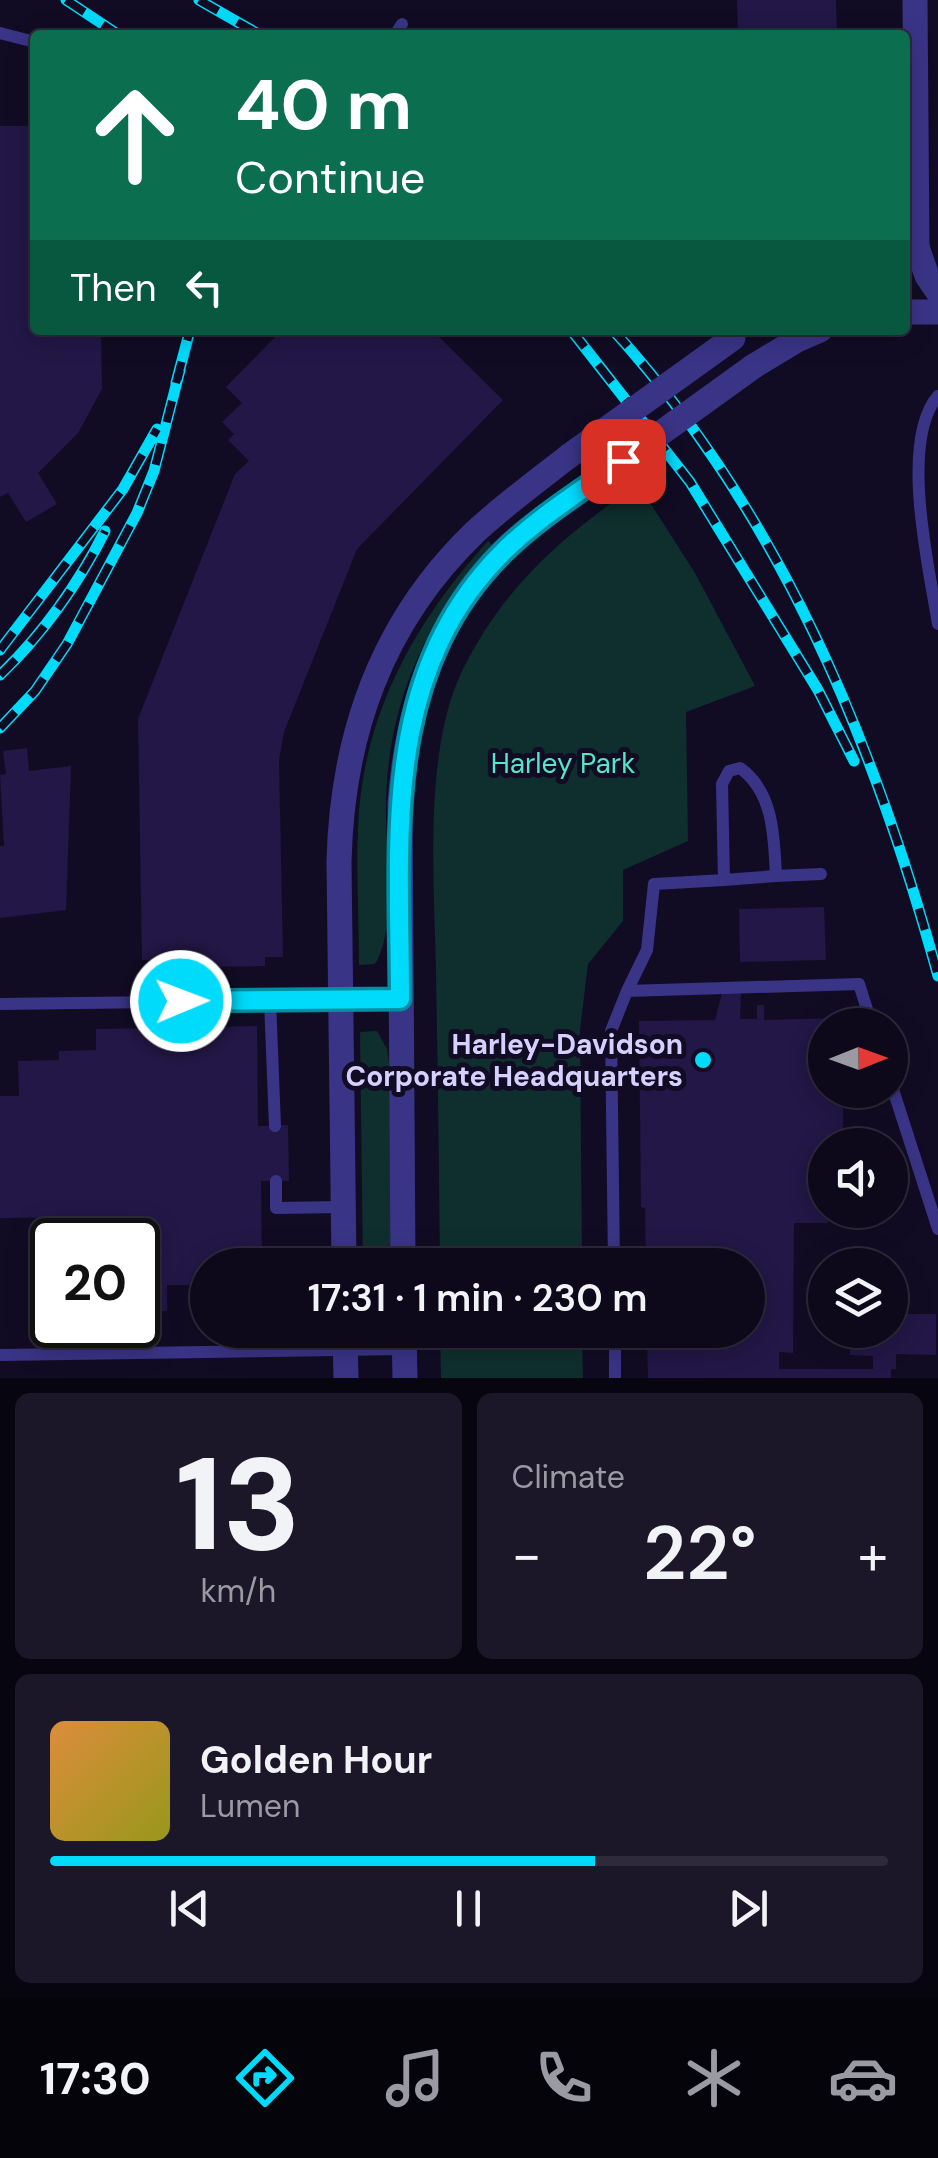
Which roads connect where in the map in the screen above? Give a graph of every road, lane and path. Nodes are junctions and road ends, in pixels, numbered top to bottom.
1 (915, 0) edge
2 (0, 33) edge
3 (30, 41) edge
4 (920, 248) edge
5 (938, 292) edge
6 (910, 312) edge
7 (938, 312) edge
8 (738, 335) edge
9 (810, 335) edge
10 (938, 396) edge
11 (938, 624) edge
12 (822, 874) dead end
13 (776, 876) junction
14 (724, 880) junction
15 (180, 960) dead end
16 (627, 990) junction
17 (339, 998) junction
18 (400, 999) junction
19 (270, 1000) junction
20 (181, 1001) junction
21 (0, 1004) edge
22 (867, 1008) edge
23 (899, 1108) edge
24 (275, 1126) dead end
25 (276, 1181) dead end
26 (343, 1207) junction
27 (938, 1229) edge
28 (344, 1248) edge
29 (404, 1248) edge
30 (614, 1248) edge
31 (190, 1347) edge
32 (345, 1348) edge
33 (405, 1348) edge
34 (615, 1348) edge
35 (0, 1355) edge
36 (346, 1378) edge
37 (405, 1378) edge
38 (615, 1378) edge

1 - 4 street
2 - 3 lane
4 - 5 street
6 - 7 street
8 - 17 street, bridge
9 - 18 street, bridge
10 - 11 lane
12 - 13 lane
13 - 14 lane
13 - 14 lane
14 - 16 lane
15 - 20 lane
16 - 22 lane
16 - 30 lane
17 - 18 lane
17 - 19 lane
17 - 26 street
18 - 29 street
19 - 20 lane
19 - 24 lane
20 - 21 lane
23 - 27 lane
25 - 26 lane
26 - 28 street
31 - 35 lane
32 - 36 street
33 - 37 street
34 - 38 lane

